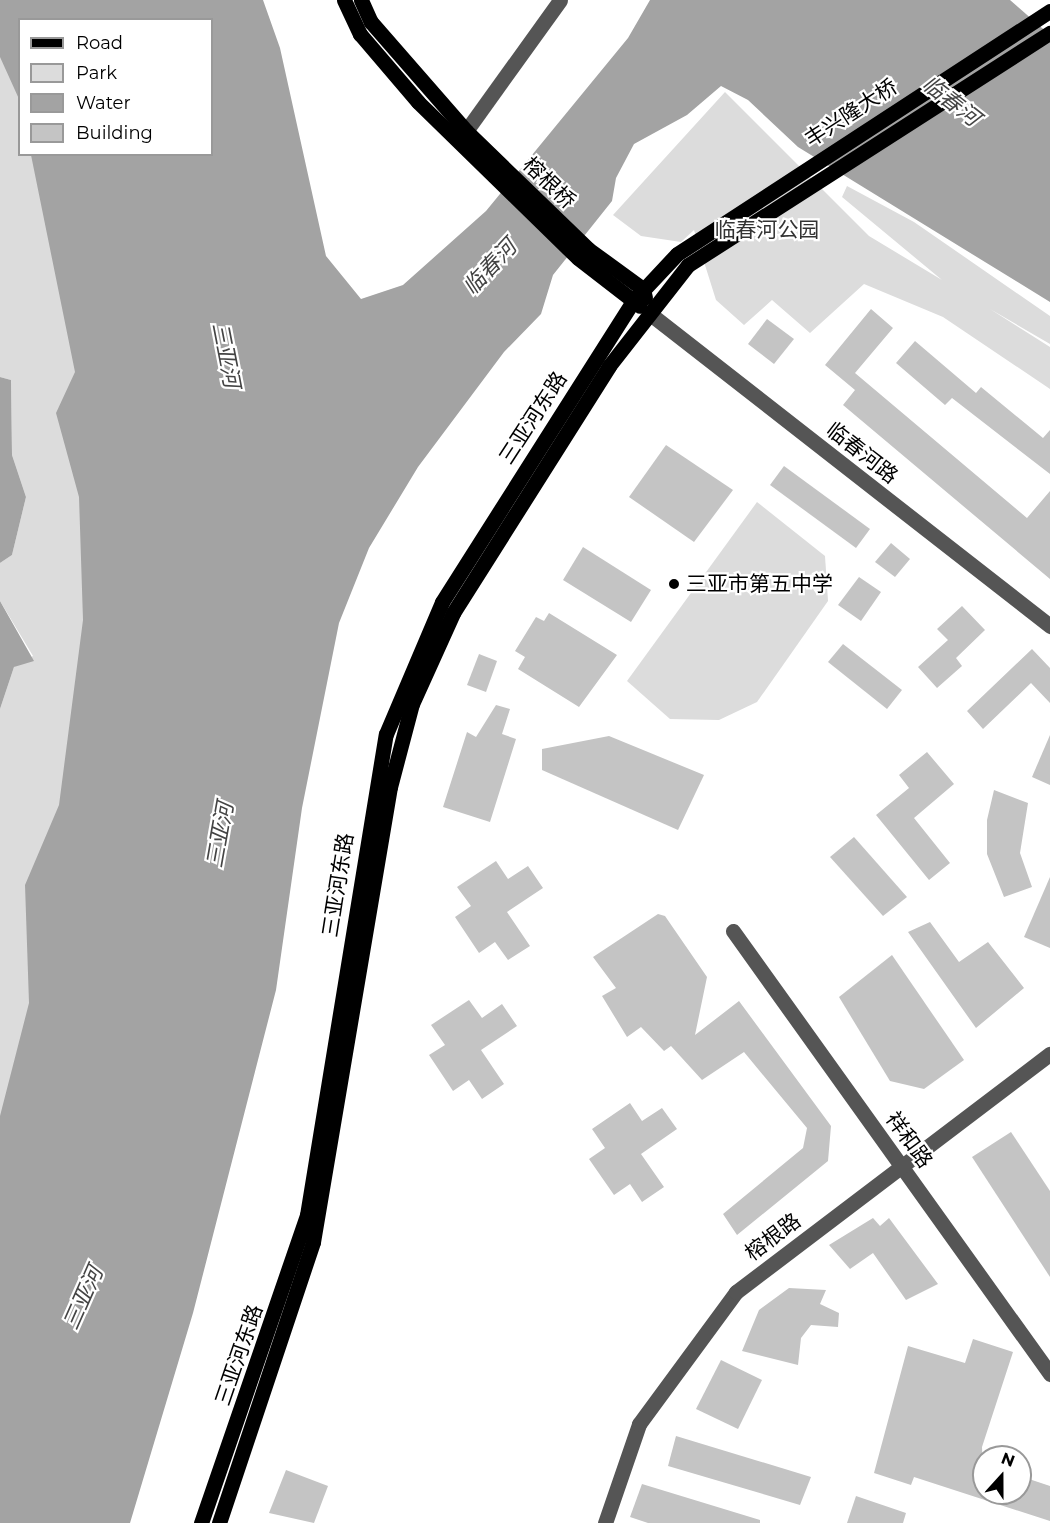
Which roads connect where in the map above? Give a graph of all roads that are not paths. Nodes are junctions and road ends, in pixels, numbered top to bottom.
1 (344, 0) edge
2 (361, 0) edge
3 (560, 0) edge
4 (1050, 11) edge
5 (1050, 33) edge
6 (466, 131) junction
7 (476, 152) junction
8 (682, 259) junction
9 (638, 295) junction
10 (649, 313) junction
11 (1050, 626) edge
12 (734, 931) dead end
13 (1050, 1054) edge
14 (902, 1167) junction
15 (1050, 1374) edge
16 (201, 1523) edge
17 (219, 1523) edge
18 (606, 1523) edge

1 - 7 main road
2 - 6 main road
3 - 6 street
4 - 8 main road, 丰兴隆大桥
5 - 8 main road, 丰兴隆大桥
6 - 7 main road
7 - 9 main road, 榕根桥
8 - 9 main road, 三亚河东路
8 - 10 main road, 三亚河东路
9 - 10 main road
9 - 16 main road, 三亚河东路
10 - 11 street, 临春河路
10 - 17 main road, 三亚河东路
12 - 14 street, 祥和路
13 - 14 street, 榕根路
14 - 15 street, 祥和路
14 - 18 street, 榕根路

